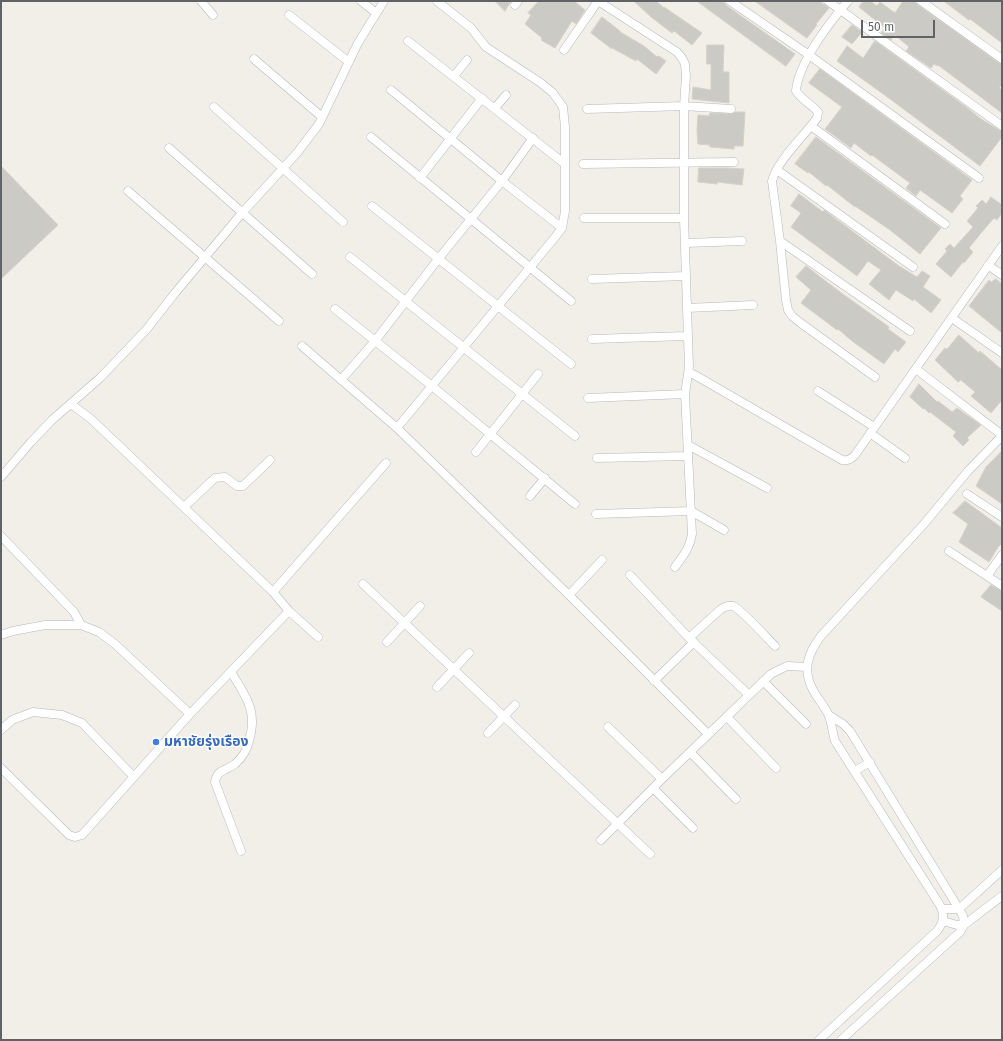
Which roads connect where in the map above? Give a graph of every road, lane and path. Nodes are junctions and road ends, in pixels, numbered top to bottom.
1 (201, 1) edge
2 (361, 1) edge
3 (384, 1) edge
4 (437, 1) edge
5 (598, 1) edge
6 (730, 1) edge
7 (828, 1) edge
8 (848, 1) edge
9 (921, 1) edge
10 (840, 10) junction
11 (376, 13) junction
12 (213, 15) dead end
13 (289, 15) dead end
14 (408, 41) dead end
15 (564, 50) dead end
16 (809, 55) junction
17 (254, 59) dead end
18 (1002, 59) edge
19 (467, 60) dead end
20 (349, 62) junction
21 (454, 76) junction
22 (391, 90) dead end
23 (506, 95) dead end
24 (482, 98) junction
25 (684, 106) junction
26 (214, 107) dead end
27 (495, 108) junction
28 (587, 109) dead end
29 (731, 109) dead end
30 (322, 117) junction
31 (811, 126) junction
32 (1002, 126) edge
33 (371, 137) dead end
34 (533, 138) junction
35 (451, 139) junction
36 (169, 148) dead end
37 (684, 162) junction
38 (734, 162) dead end
39 (565, 164) junction
40 (583, 164) dead end
41 (283, 168) junction
42 (777, 170) junction
43 (420, 178) junction
44 (979, 178) dead end
45 (502, 181) junction
46 (128, 190) dead end
47 (372, 206) dead end
48 (242, 213) junction
49 (584, 218) dead end
50 (684, 218) junction
51 (471, 219) junction
52 (342, 222) dead end
53 (945, 224) dead end
54 (562, 228) junction
55 (780, 240) junction
56 (742, 241) dead end
57 (686, 244) junction
58 (1002, 246) edge
59 (350, 257) dead end
60 (206, 258) junction
61 (439, 258) junction
62 (988, 265) junction
63 (530, 267) junction
64 (913, 267) dead end
65 (312, 274) dead end
66 (1002, 275) edge
67 (686, 276) junction
68 (592, 278) dead end
69 (571, 300) dead end
70 (405, 301) junction
71 (498, 305) junction
72 (753, 305) dead end
73 (687, 308) junction
74 (335, 309) dead end
75 (952, 318) junction
76 (279, 321) dead end
77 (910, 331) dead end
78 (687, 336) junction
79 (592, 340) dead end
80 (375, 341) junction
81 (302, 346) dead end
82 (464, 347) junction
83 (1002, 353) edge
84 (571, 364) dead end
85 (916, 369) junction
86 (538, 374) dead end
87 (689, 374) junction
88 (875, 377) dead end
89 (342, 380) junction
90 (432, 386) junction
91 (818, 391) dead end
92 (522, 393) junction
93 (685, 394) junction
94 (588, 398) dead end
95 (72, 404) junction
96 (397, 428) junction
97 (872, 430) junction
98 (491, 434) junction
99 (575, 436) dead end
100 (1001, 439) edge
101 (688, 445) junction
102 (476, 452) dead end
103 (688, 456) junction
104 (597, 458) dead end
105 (905, 458) dead end
106 (270, 460) dead end
107 (386, 463) dead end
108 (1, 477) edge
109 (545, 478) junction
110 (767, 488) dead end
111 (967, 494) dead end
112 (530, 496) dead end
113 (576, 504) dead end
114 (184, 507) junction
115 (691, 511) junction
116 (596, 514) dead end
117 (1002, 517) edge
118 (724, 530) dead end
119 (1, 536) edge
120 (949, 551) dead end
121 (1002, 555) edge
122 (602, 560) dead end
123 (675, 567) dead end
124 (630, 575) dead end
125 (987, 576) junction
126 (363, 584) dead end
127 (1002, 586) edge
128 (273, 592) junction
129 (569, 595) junction
130 (420, 606) dead end
131 (289, 611) junction
132 (404, 623) junction
133 (81, 625) junction
134 (1, 635) edge
135 (318, 637) dead end
136 (692, 640) junction
137 (387, 642) dead end
138 (775, 646) dead end
139 (469, 653) dead end
140 (807, 668) junction
141 (454, 669) junction
142 (231, 672) junction
143 (654, 681) junction
144 (764, 681) junction
145 (437, 687) dead end
146 (749, 695) junction
147 (515, 705) dead end
148 (190, 714) junction
149 (829, 715) junction
150 (504, 716) junction
151 (727, 717) junction
152 (806, 724) dead end
153 (608, 727) dead end
154 (1, 730) edge
155 (488, 733) dead end
156 (708, 734) junction
157 (691, 752) junction
158 (870, 762) junction
159 (1, 768) edge
160 (776, 768) dead end
161 (855, 771) junction
162 (134, 777) junction
163 (662, 779) junction
164 (653, 788) junction
165 (736, 799) dead end
166 (619, 824) junction
167 (693, 828) dead end
168 (601, 840) dead end
169 (241, 851) dead end
170 (650, 854) dead end
171 (1002, 870) edge
172 (1002, 896) edge
173 (943, 909) junction
174 (959, 909) junction
175 (943, 921) junction
176 (964, 925) junction
177 (819, 1040) edge
178 (841, 1040) edge

1 - 12 street
2 - 11 street
3 - 11 street
4 - 39 street
5 - 15 street
5 - 25 street
6 - 16 street
7 - 10 street
8 - 10 street
9 - 18 street
10 - 16 street
10 - 32 street
11 - 20 street
13 - 20 street
14 - 21 street
16 - 31 street
16 - 44 street
17 - 30 street
19 - 21 street
20 - 30 street
21 - 24 street
22 - 35 street
23 - 27 street
24 - 27 street
24 - 35 street
25 - 28 street
25 - 29 street
25 - 37 street
26 - 41 street
27 - 34 street
30 - 41 street
31 - 42 street
31 - 53 street
33 - 43 street
34 - 39 street
34 - 45 street
35 - 43 street
35 - 45 street
36 - 48 street
37 - 38 street
37 - 40 street
37 - 50 street
39 - 54 street
41 - 48 street
41 - 52 street
42 - 55 street
42 - 64 street
43 - 51 street
45 - 51 street
45 - 54 street
46 - 60 street
47 - 61 street
48 - 60 street
48 - 65 street
49 - 50 street
50 - 57 street
51 - 61 street
51 - 63 street
54 - 63 street
55 - 77 street
55 - 88 street
56 - 57 street
57 - 67 street
58 - 62 street
59 - 70 street
60 - 76 street
60 - 95 street
61 - 70 street
61 - 71 street
62 - 66 street
62 - 75 street
63 - 69 street
63 - 71 street
67 - 68 street
67 - 73 street
70 - 80 street
70 - 82 street
71 - 82 street
71 - 84 street
72 - 73 street
73 - 78 street
74 - 80 street
75 - 83 street
75 - 85 street
78 - 79 street
78 - 87 street
80 - 89 street
80 - 90 street
81 - 89 street
82 - 90 street
82 - 92 street
85 - 97 street
85 - 100 street
86 - 92 street
87 - 93 street
87 - 97 street
89 - 96 street
90 - 96 street
90 - 98 street
91 - 97 street
92 - 98 street
92 - 99 street
93 - 94 street
93 - 101 street
95 - 108 street
95 - 114 street
96 - 129 street
97 - 105 street
98 - 102 street
98 - 109 street
100 - 140 street
101 - 103 street
101 - 110 street
103 - 104 street
103 - 115 street
106 - 114 street
107 - 128 street
109 - 112 street
109 - 113 street
111 - 117 street
114 - 128 street
115 - 116 street
115 - 118 street
115 - 123 street
119 - 133 street
120 - 125 street
121 - 125 street
122 - 129 street
124 - 136 street
125 - 127 street
126 - 132 street
128 - 131 street
129 - 143 street
130 - 132 street
131 - 135 street
131 - 142 street
132 - 137 street
132 - 141 street
133 - 134 street
133 - 148 street
136 - 138 street
136 - 143 street
136 - 146 street
139 - 141 street
140 - 144 street
140 - 149 street
141 - 145 street
141 - 150 street
142 - 148 street
142 - 169 street
143 - 156 street
144 - 146 street
144 - 152 street
146 - 151 street
147 - 150 street
148 - 162 street
149 - 158 street
149 - 161 street
150 - 155 street
150 - 166 street
151 - 156 street
151 - 160 street
153 - 163 street
154 - 162 street
156 - 157 street
157 - 163 street
157 - 165 street
158 - 161 street
158 - 174 street
159 - 162 street
161 - 173 street
163 - 164 street
164 - 166 street
164 - 167 street
166 - 168 street
166 - 170 street
171 - 174 street
172 - 176 street
173 - 174 street
173 - 175 street
174 - 176 street
175 - 176 street
175 - 177 street
176 - 178 street

